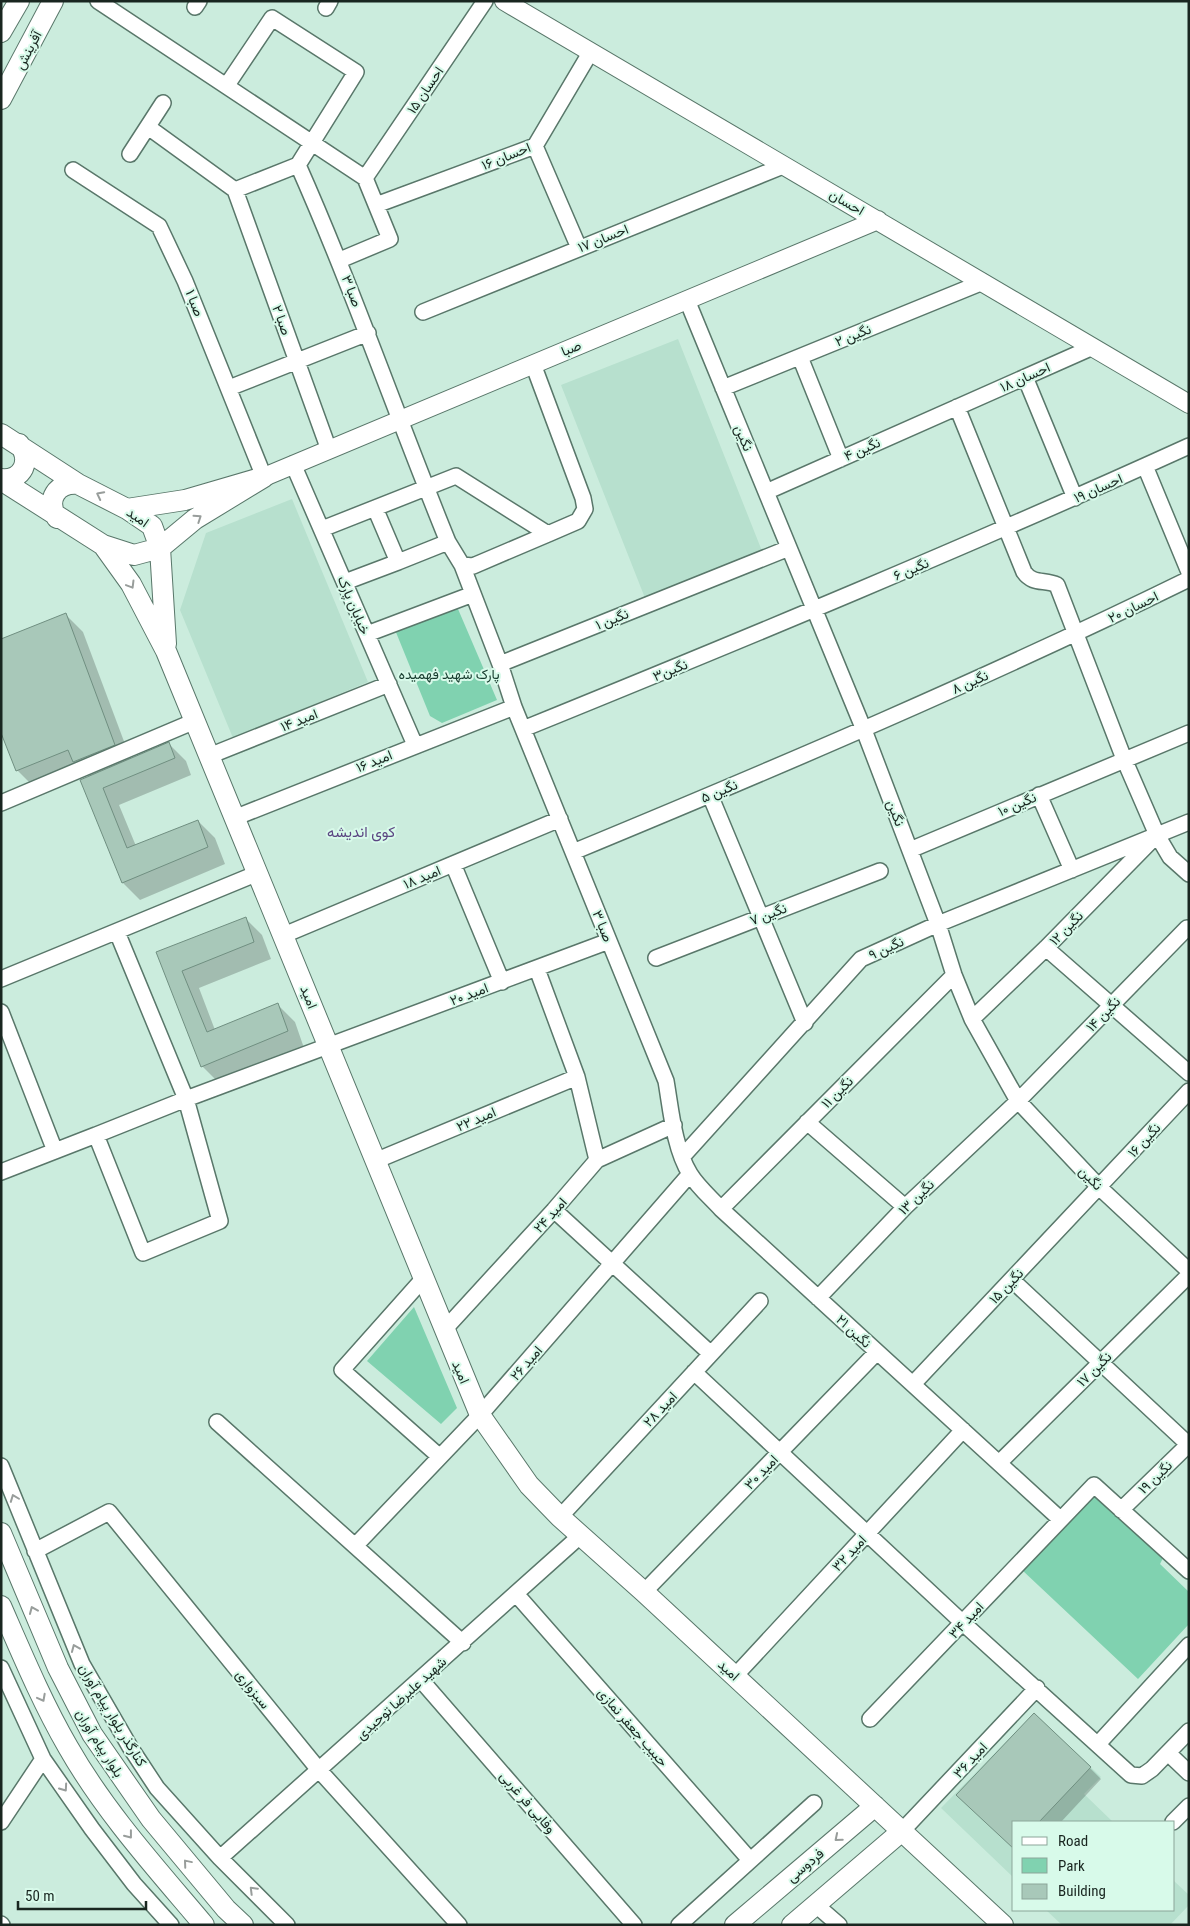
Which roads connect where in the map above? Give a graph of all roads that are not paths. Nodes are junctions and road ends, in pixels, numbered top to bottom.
1 (19, 1) edge
2 (53, 1) edge
3 (98, 1) edge
4 (485, 1) edge
5 (504, 1) edge
6 (1, 32) edge
7 (590, 53) junction
8 (227, 85) junction
9 (1, 99) edge
10 (163, 103) dead end
11 (148, 127) junction
12 (312, 143) junction
13 (535, 146) junction
14 (130, 154) dead end
15 (298, 165) junction
16 (783, 166) junction
17 (73, 170) dead end
18 (365, 178) junction
19 (235, 190) junction
20 (376, 205) junction
21 (878, 220) junction
22 (579, 248) junction
23 (340, 260) junction
24 (983, 282) junction
25 (687, 300) junction
26 (423, 312) dead end
27 (368, 333) junction
28 (1093, 347) junction
29 (800, 357) junction
30 (297, 361) junction
31 (533, 364) junction
32 (1025, 377) junction
33 (229, 388) junction
34 (723, 388) junction
35 (1189, 404) edge
36 (957, 407) junction
37 (399, 420) junction
38 (1, 434) edge
39 (20, 444) junction
40 (1189, 446) edge
41 (329, 450) junction
42 (841, 459) junction
43 (294, 464) junction
44 (1145, 466) junction
45 (264, 477) junction
46 (1, 480) edge
47 (78, 484) junction
48 (426, 488) junction
49 (766, 492) junction
50 (1075, 498) junction
51 (375, 508) junction
52 (126, 509) junction
53 (57, 518) junction
54 (322, 529) junction
55 (1006, 529) junction
56 (548, 534) junction
57 (448, 542) junction
58 (103, 544) junction
59 (160, 548) junction
60 (789, 548) junction
61 (398, 562) junction
62 (462, 565) junction
63 (1189, 572) edge
64 (1189, 580) edge
65 (345, 582) junction
66 (473, 594) junction
67 (816, 610) junction
68 (367, 634) junction
69 (1077, 634) junction
70 (166, 651) junction
71 (500, 664) junction
72 (389, 684) junction
73 (514, 707) junction
74 (195, 721) junction
75 (523, 729) junction
76 (864, 730) junction
77 (1189, 733) edge
78 (415, 745) junction
79 (209, 756) junction
80 (1124, 759) junction
81 (710, 795) junction
82 (1039, 795) junction
83 (1, 803) edge
84 (234, 818) junction
85 (560, 819) junction
86 (1189, 822) edge
87 (1157, 835) junction
88 (910, 850) junction
89 (573, 852) junction
90 (453, 864) junction
91 (1072, 870) junction
92 (880, 871) dead end
93 (258, 873) junction
94 (1189, 874) edge
95 (761, 918) junction
96 (938, 924) junction
97 (1187, 928) dead end
98 (117, 932) junction
99 (284, 935) junction
100 (610, 941) junction
101 (1046, 948) junction
102 (656, 958) dead end
103 (537, 969) junction
104 (954, 975) junction
105 (1, 979) edge
106 (502, 982) junction
107 (1111, 1006) junction
108 (1, 1012) edge
109 (972, 1019) junction
110 (805, 1023) junction
111 (329, 1047) junction
112 (1189, 1073) edge
113 (577, 1077) junction
114 (1189, 1091) edge
115 (186, 1099) junction
116 (1018, 1101) junction
117 (807, 1122) junction
118 (674, 1125) junction
119 (96, 1135) junction
120 (55, 1151) junction
121 (682, 1156) junction
122 (597, 1160) junction
123 (375, 1161) junction
124 (1, 1172) edge
125 (690, 1174) junction
126 (1100, 1188) junction
127 (905, 1207) junction
128 (720, 1209) junction
129 (554, 1210) junction
130 (613, 1263) junction
131 (1189, 1271) edge
132 (1189, 1275) edge
133 (423, 1279) junction
134 (1012, 1280) junction
135 (818, 1298) junction
136 (760, 1301) dead end
137 (444, 1330) junction
138 (877, 1352) junction
139 (710, 1354) junction
140 (1100, 1363) junction
141 (694, 1372) junction
142 (913, 1384) junction
143 (480, 1415) junction
144 (217, 1422) dead end
145 (963, 1430) junction
146 (1188, 1445) edge
147 (780, 1452) junction
148 (440, 1457) junction
149 (999, 1463) junction
150 (1, 1466) edge
151 (1121, 1510) junction
152 (560, 1517) junction
153 (1060, 1519) junction
154 (1, 1533) edge
155 (868, 1534) junction
156 (580, 1536) junction
157 (355, 1546) junction
158 (34, 1551) junction
159 (1184, 1562) edge
160 (644, 1592) junction
161 (517, 1595) junction
162 (1, 1606) edge
163 (963, 1623) junction
164 (463, 1643) junction
165 (1189, 1645) edge
166 (1, 1668) edge
167 (735, 1676) junction
168 (421, 1680) junction
169 (1037, 1688) junction
170 (870, 1719) dead end
171 (1189, 1731) edge
172 (1098, 1744) junction
173 (1168, 1753) junction
174 (44, 1759) junction
175 (319, 1770) junction
176 (1189, 1773) edge
177 (8, 1797) edge
178 (814, 1803) dead end
179 (875, 1806) junction
180 (1189, 1806) edge
181 (1175, 1821) edge
182 (1, 1822) edge
183 (902, 1831) junction
184 (220, 1858) junction
185 (750, 1860) junction
186 (816, 1905) junction
187 (171, 1925) edge
188 (204, 1925) edge
189 (243, 1925) edge
190 (287, 1925) edge
191 (459, 1925) edge
192 (634, 1925) edge
193 (679, 1925) edge
194 (735, 1925) edge
195 (792, 1925) edge
196 (838, 1925) edge
197 (1003, 1925) edge

1 - 6 main road
2 - 9 main road, آفرینش
3 - 8 street
4 - 18 street, احسان ۱۵
5 - 7 street, احسان
7 - 13 street, احسان ۱۶
7 - 16 street, احسان
8 - 12 street
8 - 12 street
10 - 11 street
11 - 14 street
11 - 19 street
12 - 15 street
12 - 18 street
13 - 20 street, احسان ۱۶
13 - 22 street
15 - 19 street
15 - 23 street, صبا ۳
16 - 21 street, احسان
16 - 22 street, احسان ۱۷
17 - 33 street, صبا ۱
18 - 20 street
19 - 30 street, صبا ۲
20 - 23 street
21 - 24 street, احسان
21 - 25 street, صبا
22 - 26 street, احسان ۱۷
23 - 27 street, صبا ۳
24 - 28 street, احسان
24 - 29 street, نگین ۲
25 - 31 street, صبا
25 - 34 street, نگین
27 - 30 street
27 - 37 street, صبا ۳
28 - 32 street, احسان ۱۸
28 - 35 street, احسان
29 - 34 street, نگین ۲
29 - 42 street
30 - 33 street
30 - 41 street, صبا ۲
31 - 37 street, صبا
31 - 56 street
32 - 36 street, احسان ۱۸
32 - 50 street
33 - 45 street, صبا ۱
34 - 49 street, نگین
36 - 42 street, نگین ۴
36 - 55 street
37 - 41 street, صبا
37 - 48 street, صبا ۳
38 - 39 main road, امید
39 - 46 main road
39 - 47 main road, امید
40 - 44 street, احسان ۱۹
41 - 43 street, صبا
42 - 49 street, نگین ۴
43 - 45 street, صبا
43 - 54 street, خیابان پارک
44 - 50 street, احسان ۱۹
44 - 63 street
45 - 52 main road
59 -> 45 main road
46 - 53 main road
52 -> 47 main road, امید
47 - 53 main road
48 - 51 street
48 - 56 street
48 - 57 street, صبا ۳
49 - 60 street, نگین
50 - 55 street, احسان ۱۹
51 - 54 street
51 - 61 street
52 - 59 main road, امید
53 - 58 main road
54 - 65 street, خیابان پارک
55 - 67 street, نگین ۶
55 - 69 street
56 - 62 street
57 - 61 street
57 - 62 street, صبا ۳
58 - 59 main road
58 -> 70 main road
59 - 70 main road, امید
60 - 67 street, نگین
60 - 71 street, نگین ۱
61 - 65 street
62 - 66 street, صبا ۳
64 - 69 street, احسان ۲۰
65 - 68 street, خیابان پارک
66 - 68 street
66 - 71 street, صبا ۳
67 - 75 street, نگین۳
67 - 76 street, نگین
68 - 72 street, خیابان پارک
69 - 76 street, نگین ۸
69 - 80 street
70 - 74 main road, امید
71 - 73 street
72 - 78 street, خیابان پارک
72 - 79 street, امید ۱۴
73 - 75 street
73 - 78 street, امید ۱۶
74 - 79 main road, امید
74 - 83 street
75 - 85 street, صبا ۳
76 - 81 street, نگین ۵
76 - 88 street, نگین
77 - 80 street, نگین ۱۰
78 - 84 street, امید ۱۶
79 - 84 main road, امید
80 - 82 street, نگین ۱۰
80 - 87 street
81 - 89 street, نگین ۵
81 - 95 street
82 - 88 street, نگین ۱۰
82 - 91 street
84 - 93 main road, امید
85 - 89 street, صبا ۳
85 - 90 street, امید ۱۸
86 - 87 street, نگین ۹
87 - 91 street, نگین ۹
87 - 94 street
87 - 101 street, نگین ۱۲
88 - 96 street, نگین
89 - 100 street, صبا ۳
90 - 99 street, امید ۱۸
90 - 106 street
91 - 96 street, نگین ۹
92 - 95 street, نگین ۷
93 - 98 street
93 - 99 main road, امید
95 - 102 street, نگین ۷
95 - 110 street
96 - 104 street, نگین
96 - 110 street, نگین ۹
97 - 107 street, نگین ۱۴
98 - 105 street
98 - 115 street
99 - 111 main road, امید
100 - 103 street, امید ۲۰
100 - 118 street, صبا ۳
101 - 107 street
101 - 109 street, نگین ۱۲
103 - 106 street, امید ۲۰
103 - 113 street
104 - 109 street, نگین
104 - 117 street, نگین ۱۱
106 - 111 street, امید ۲۰
107 - 112 street
107 - 116 street, نگین ۱۴
108 - 120 street
109 - 116 street, نگین
110 - 121 street, نگین ۹
111 - 115 street, امید ۲۰
111 - 123 main road, امید
113 - 122 street
113 - 123 street, امید ۲۲
114 - 126 street, نگین ۱۶
115 - 119 street, امید ۲۰
115 - 119 street
116 - 126 street, نگین
116 - 127 street, نگین ۱۳
117 - 127 street
117 - 128 street, نگین ۱۱
118 - 121 street, نگین ۲۱
118 - 122 street, امید ۲۴
119 - 120 street, امید ۲۰
120 - 124 street, امید ۲۰
121 - 125 street, نگین ۲۱
122 - 129 street, امید ۲۴
123 - 133 main road, امید
125 - 128 street, نگین ۲۱
125 - 130 street, امید ۲۶
126 - 131 street, نگین
126 - 134 street, نگین ۱۵
127 - 135 street, نگین ۱۳
128 - 135 street, نگین ۲۱
129 - 130 street
129 - 137 street, امید ۲۴
130 - 139 street
130 - 143 street, امید ۲۶
132 - 140 street, نگین ۱۷
133 - 137 main road, امید
133 - 148 street
134 - 140 street
134 - 142 street, نگین ۱۵
135 - 138 street, نگین ۲۱
136 - 139 street, امید ۲۸
137 - 143 main road, امید
138 - 142 street, نگین ۲۱
138 - 147 street, امید ۳۰
139 - 141 street, امید ۲۸
140 - 146 street
140 - 149 street, نگین ۱۷
141 - 147 street
141 - 152 street, امید ۲۸
142 - 145 street, نگین ۲۱
143 - 148 street, امید ۲۶
143 - 152 main road, امید
144 - 157 street
145 - 149 street, نگین ۲۱
145 - 155 street, امید ۳۲
146 - 151 street, نگین ۱۹
147 - 155 street
147 - 160 street, امید ۳۰
148 - 157 street, امید ۲۶
149 - 153 street, نگین ۲۱
158 -> 150 street, کنارگذر بلوار پیام آوران
151 - 153 street, امید ۳۴
151 - 159 street
152 - 156 main road, امید
153 - 163 street, امید ۳۴
189 -> 154 main road, بلوار پیام آوران
155 - 163 street
155 - 167 street, امید ۳۲
156 - 160 main road, امید
156 - 161 street, شهید علیرضا توحیدی
157 - 164 street
158 - 175 street, سبزواری
184 -> 158 street, کنارگذر بلوار پیام آوران
160 - 167 main road, امید
161 - 164 street, شهید علیرضا توحیدی
161 - 185 street, حبیب جعفر نمازی
162 -> 188 main road, بلوار پیام آوران
163 - 169 street
163 - 170 street, امید ۳۴
164 - 168 street, شهید علیرضا توحیدی
165 - 172 street
166 - 174 street
167 - 179 main road, امید
168 - 175 street, شهید علیرضا توحیدی
168 - 192 street, وفایی فر غربی
169 - 172 street
169 - 183 street, امید ۳۶
171 - 173 street
172 - 173 street
173 - 176 street
174 - 177 street
174 -> 187 street
175 - 184 street, شهید علیرضا توحیدی
175 - 191 street, سبزواری
177 - 182 street
178 - 185 street
179 - 183 main road, امید
179 -> 194 main road, فردوسی
180 - 181 street
183 - 186 main road
183 - 197 main road, امید
190 -> 184 street, کنارگذر بلوار پیام آوران
185 - 193 street
186 - 195 main road
186 - 196 street

